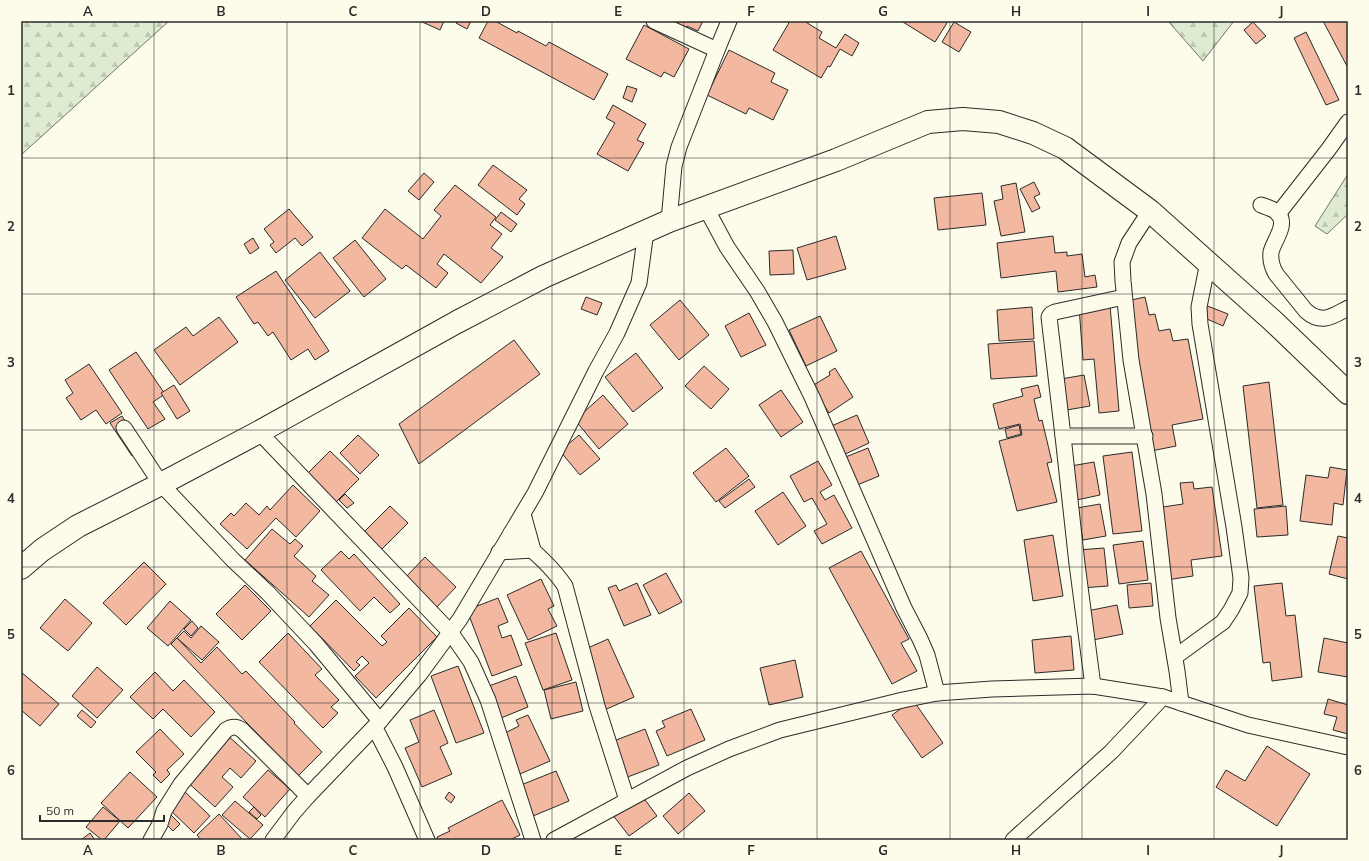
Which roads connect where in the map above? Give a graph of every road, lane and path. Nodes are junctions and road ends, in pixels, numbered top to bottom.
1 (654, 21) edge
2 (730, 21) edge
3 (717, 50) junction
4 (1348, 122) edge
5 (1261, 204) dead end
6 (706, 208) junction
7 (1150, 211) junction
8 (1278, 214) junction
9 (669, 221) junction
10 (646, 231) junction
11 (1208, 262) junction
12 (1124, 297) junction
13 (1348, 308) edge
14 (1348, 393) edge
15 (124, 428) dead end
16 (259, 432) junction
17 (1063, 436) junction
18 (1145, 436) junction
19 (161, 484) junction
20 (523, 514) junction
21 (511, 533) junction
22 (533, 550) junction
23 (499, 552) junction
24 (21, 568) edge
25 (451, 633) junction
26 (1175, 657) junction
27 (1093, 686) junction
28 (937, 693) junction
29 (1163, 697) junction
30 (1181, 703) junction
31 (378, 725) junction
32 (1348, 747) edge
33 (308, 796) junction
34 (627, 800) junction
35 (151, 840) edge
36 (273, 840) edge
37 (426, 840) edge
38 (533, 840) edge
39 (554, 840) edge
40 (1013, 840) edge

1 - 3 street
2 - 3 street
3 - 9 street
4 - 8 street
5 - 8 street
6 - 7 main road
6 - 9 main road
6 - 28 street
7 - 11 main road
7 - 12 street
8 - 13 street
9 - 10 main road
10 - 16 main road
10 - 20 street
11 - 14 main road
11 - 26 street
12 - 17 street
12 - 18 street
15 - 19 street
16 - 19 main road
16 - 25 street
17 - 18 street
17 - 27 street
18 - 26 street
19 - 24 main road
19 - 31 street
20 - 21 street
20 - 22 street
21 - 22 street
21 - 23 street
22 - 23 street
22 - 34 street
23 - 25 street
25 - 31 street
25 - 38 street
26 - 30 street
27 - 28 street
27 - 29 street
28 - 34 street
29 - 30 street
29 - 40 street
30 - 32 street
31 - 33 street
31 - 37 street
33 - 35 street
33 - 36 street
34 - 39 street

